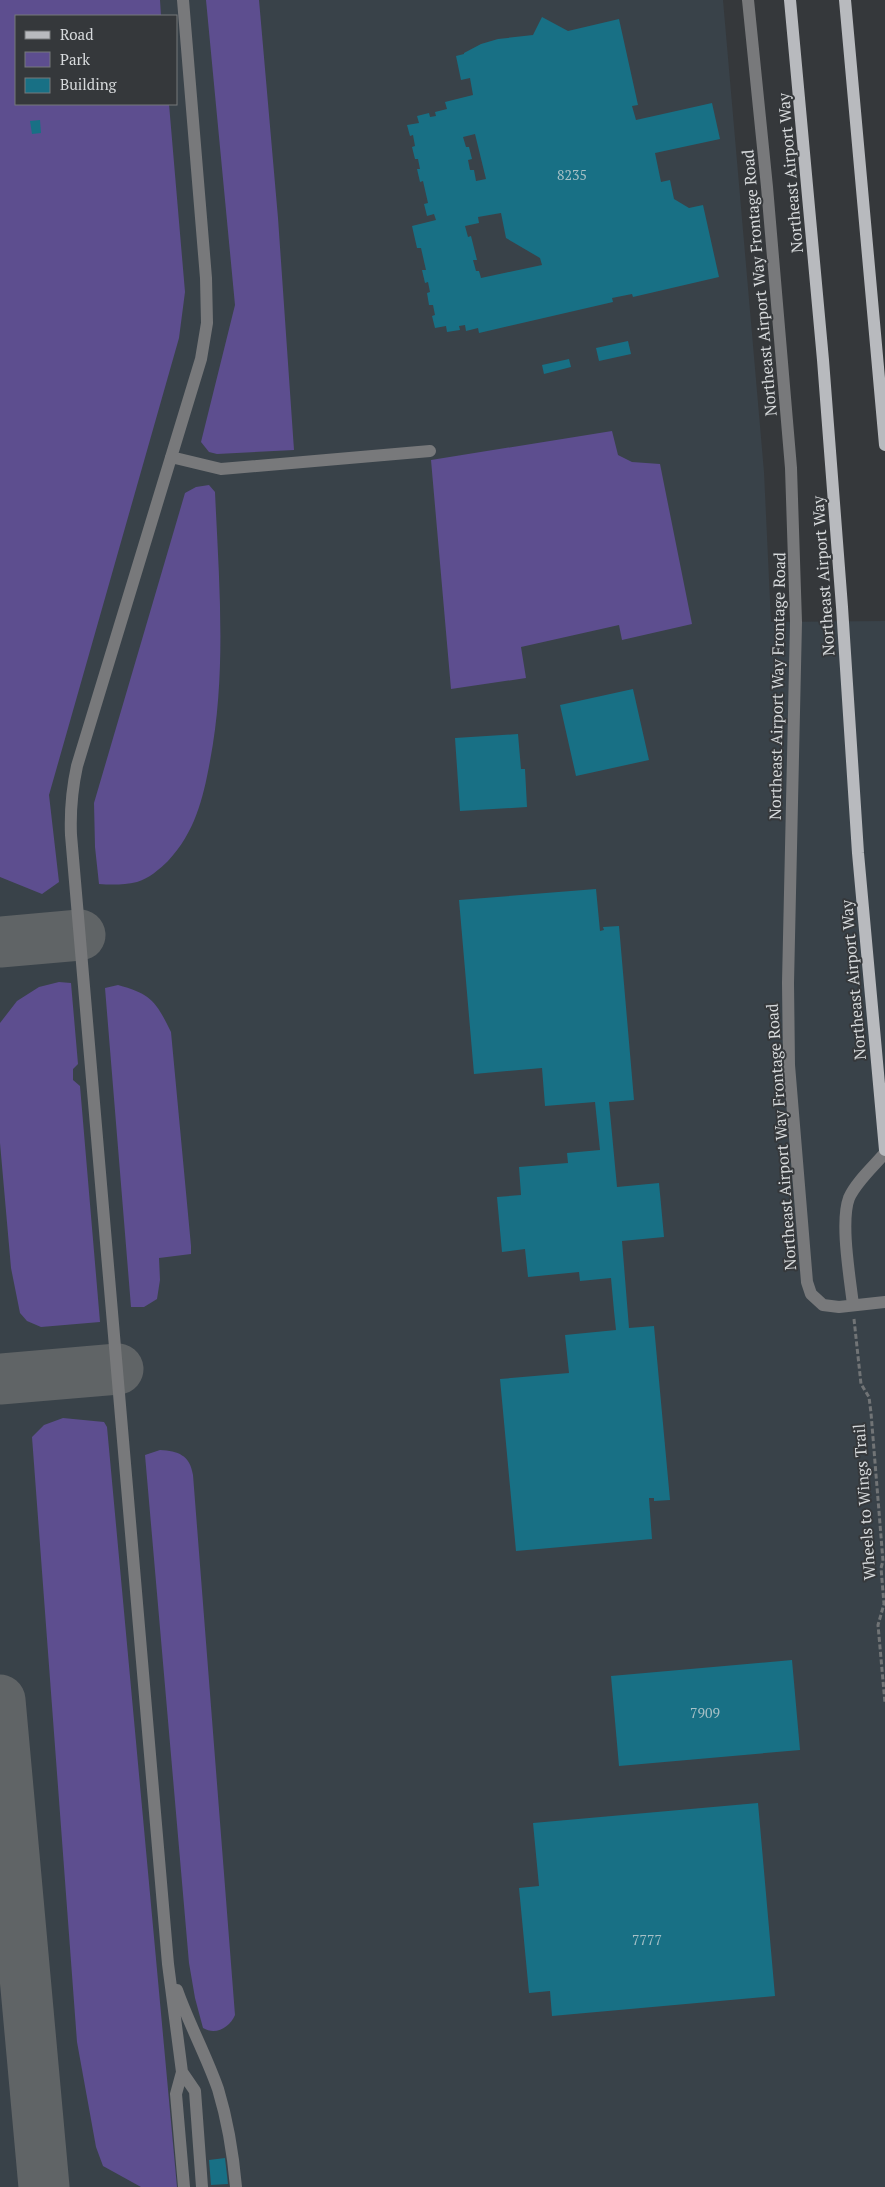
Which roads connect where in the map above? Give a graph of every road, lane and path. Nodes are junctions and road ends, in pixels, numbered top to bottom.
1 (183, 0) edge
2 (748, 0) edge
3 (790, 0) edge
4 (845, 0) edge
5 (885, 445) edge
6 (430, 451) dead end
7 (171, 457) junction
8 (885, 1152) edge
9 (885, 1302) edge
10 (853, 1305) junction
11 (855, 1330) dead end
12 (885, 1703) edge
13 (168, 1964) junction
14 (182, 2072) junction
15 (184, 2187) edge
16 (202, 2187) edge
17 (236, 2187) edge

1 - 7 street
2 - 10 street, Northeast Airport Way Frontage Road
3 - 8 main road, Northeast Airport Way
4 - 5 main road
6 - 7 street
7 - 13 street
8 - 10 street
9 - 10 street, Northeast Airport Way Frontage Road
11 - 12 path, Wheels to Wings Trail
13 - 14 street
13 - 17 street
14 - 15 street
14 - 16 street

